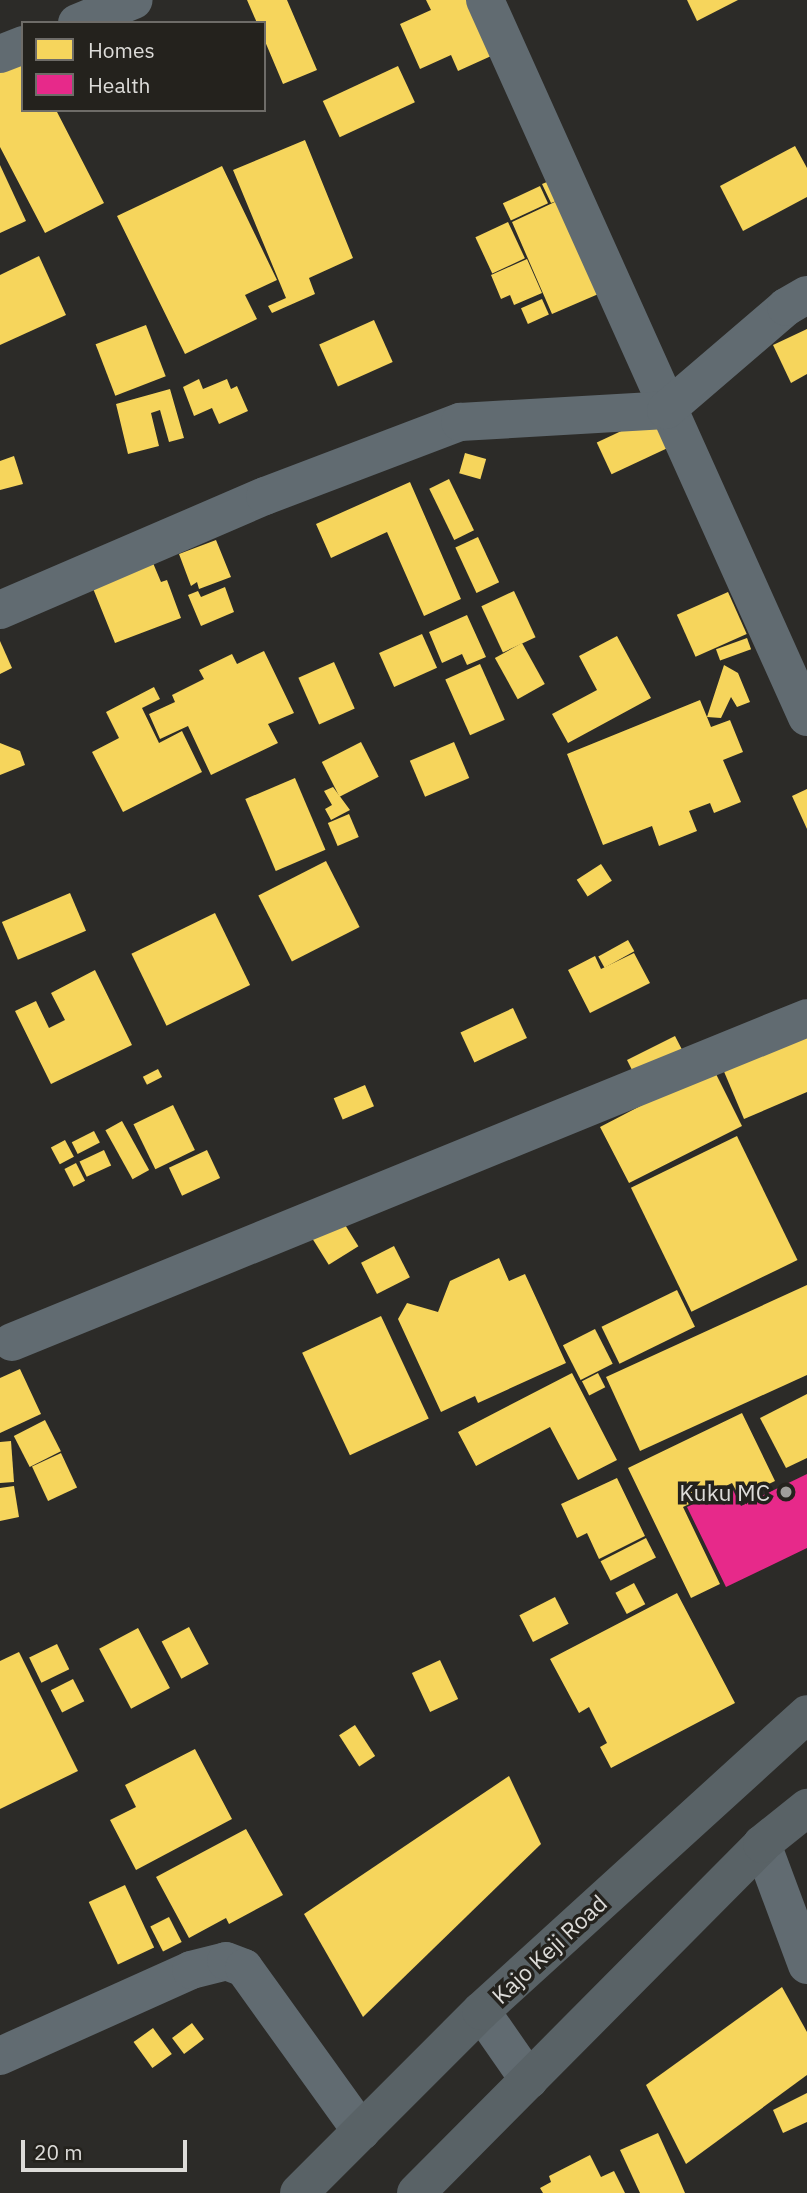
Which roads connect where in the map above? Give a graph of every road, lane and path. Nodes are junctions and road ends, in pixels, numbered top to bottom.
1 (134, 0) edge
2 (485, 0) edge
3 (82, 21) edge
4 (21, 45) edge
5 (0, 54) edge
6 (807, 295) edge
7 (666, 410) junction
8 (0, 610) edge
9 (807, 717) edge
10 (807, 1018) edge
11 (12, 1342) dead end
12 (807, 1714) edge
13 (807, 1808) edge
14 (762, 1844) junction
15 (807, 1965) edge
16 (481, 2011) junction
17 (0, 2056) edge
18 (529, 2080) junction
19 (361, 2131) junction
20 (299, 2193) edge
21 (416, 2193) edge

1 - 3 street
2 - 7 street
4 - 5 street
6 - 7 street
7 - 8 street
7 - 9 street
10 - 11 street
12 - 16 main road, Kajo Keji Road
13 - 14 main road
14 - 15 street
14 - 18 main road
16 - 18 street
16 - 19 main road, Kajo Keji Road
17 - 19 street
18 - 21 main road
19 - 20 main road, Kajo Keji Road

